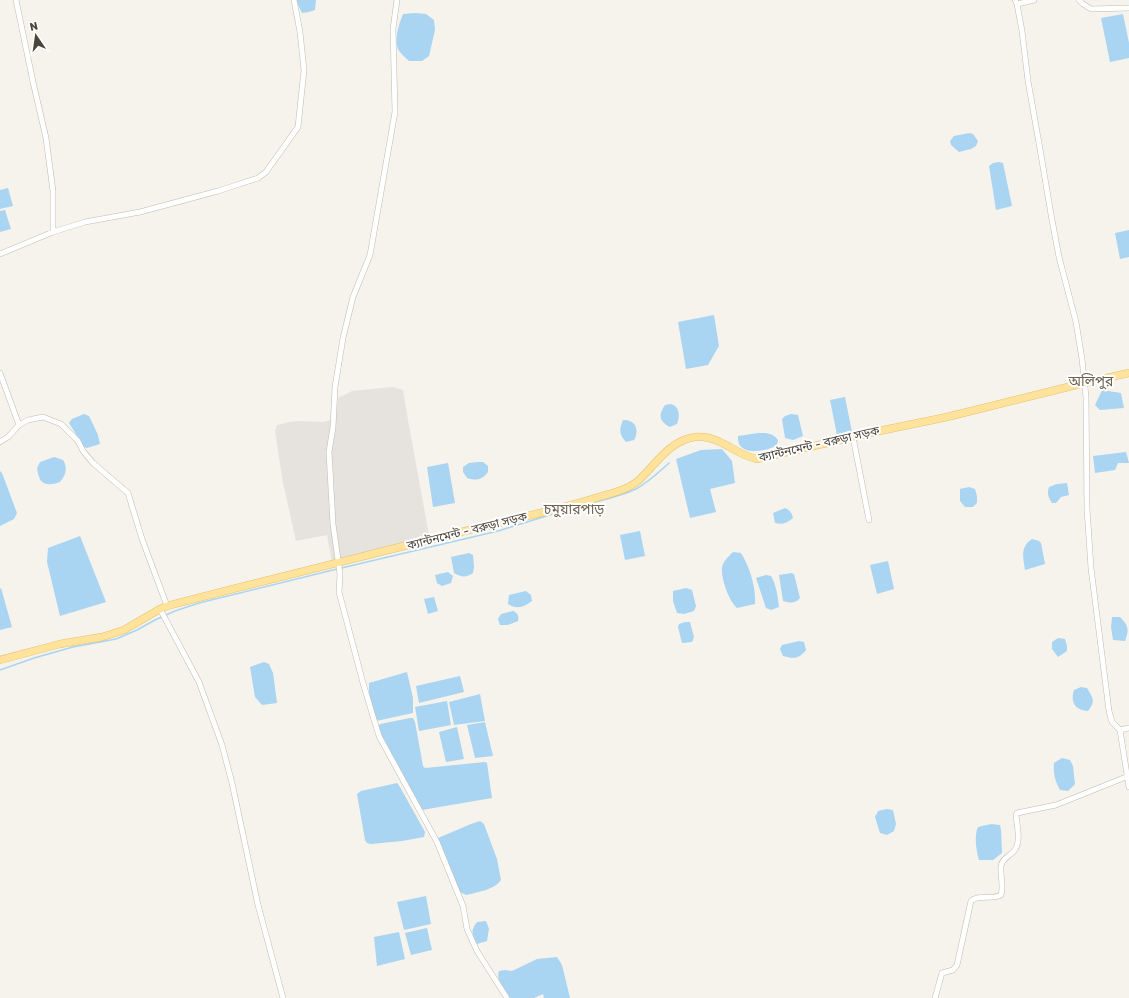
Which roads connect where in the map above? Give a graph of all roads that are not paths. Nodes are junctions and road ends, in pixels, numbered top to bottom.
1 (16, 0) edge
2 (294, 0) edge
3 (397, 0) edge
4 (1034, 0) edge
5 (1079, 0) edge
6 (1016, 2) edge
7 (1129, 8) edge
8 (53, 232) junction
9 (0, 254) edge
10 (0, 372) edge
11 (1129, 373) edge
12 (1084, 383) junction
13 (19, 425) junction
14 (853, 437) junction
15 (0, 442) edge
16 (869, 520) dead end
17 (339, 563) junction
18 (163, 607) junction
19 (0, 660) edge
20 (1129, 728) edge
21 (1120, 730) junction
22 (1126, 777) junction
23 (1129, 787) edge
24 (284, 998) edge
25 (507, 998) edge
26 (935, 998) edge

1 - 8 street
2 - 8 street
3 - 17 street
4 - 6 street
5 - 7 street
6 - 12 street
8 - 9 street
10 - 13 street
11 - 12 main road, ক্যান্টনমেন্ট - বরুড়া সড়ক
12 - 14 main road, ক্যান্টনমেন্ট - বরুড়া সড়ক
12 - 21 street
13 - 15 street
13 - 18 street
14 - 16 street
14 - 17 main road, ক্যান্টনমেন্ট - বরুড়া সড়ক
17 - 18 main road, ক্যান্টনমেন্ট - বরুড়া সড়ক
17 - 25 street
18 - 19 main road, ক্যান্টনমেন্ট - বরুড়া সড়ক
18 - 24 street
20 - 21 street
21 - 22 street
22 - 23 street
22 - 26 street

